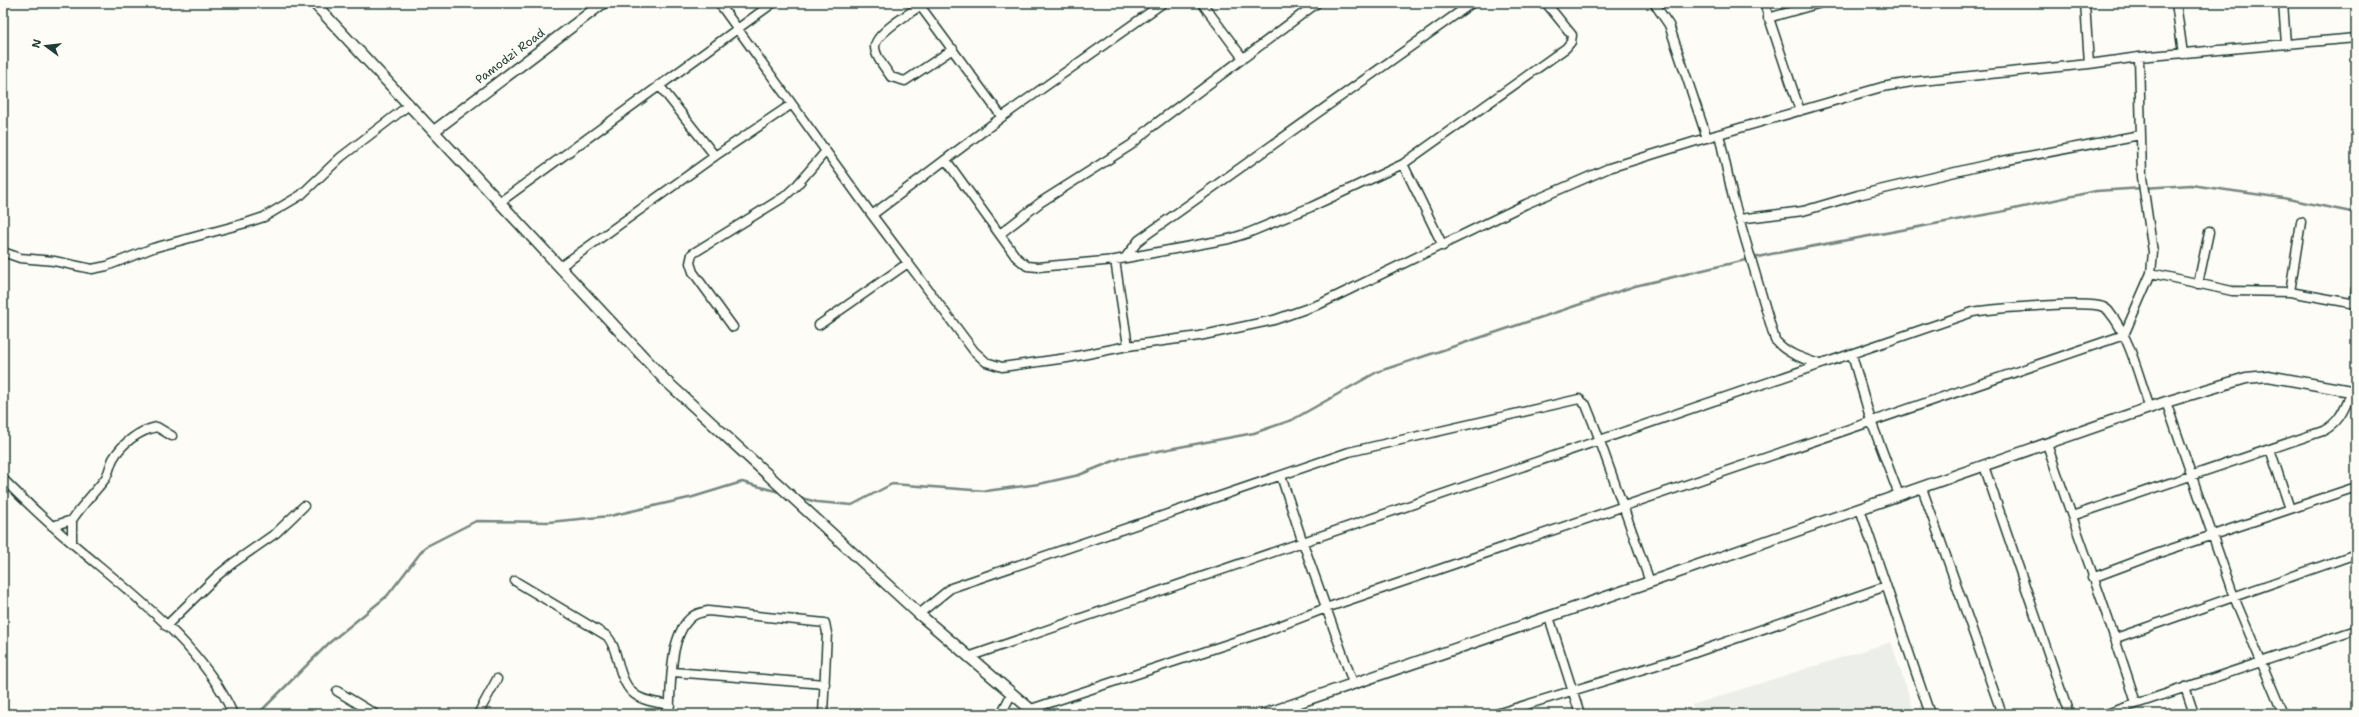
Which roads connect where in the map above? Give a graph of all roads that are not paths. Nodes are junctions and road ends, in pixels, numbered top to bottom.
1 (603, 3) edge
2 (719, 3) edge
3 (773, 3) edge
4 (1163, 3) edge
5 (1202, 3) edge
6 (1317, 3) edge
7 (1472, 3) edge
8 (1546, 3) edge
9 (1654, 3) edge
10 (1764, 3) edge
11 (1821, 3) edge
12 (2085, 3) edge
13 (2176, 3) edge
14 (2283, 3) edge
15 (317, 4) edge
16 (919, 4) edge
17 (1768, 18) junction
18 (738, 29) junction
19 (2356, 38) edge
20 (2286, 44) junction
21 (953, 48) junction
22 (2183, 54) junction
23 (1242, 57) junction
24 (2139, 57) junction
25 (2089, 64) junction
26 (659, 85) junction
27 (792, 104) junction
28 (409, 106) junction
29 (1800, 111) junction
30 (1002, 117) junction
31 (434, 131) junction
32 (1719, 134) junction
33 (2140, 136) junction
34 (1707, 138) junction
35 (826, 151) junction
36 (715, 156) junction
37 (946, 160) junction
38 (1403, 164) junction
39 (500, 202) junction
40 (872, 215) junction
41 (1740, 219) junction
42 (2301, 222) dead end
43 (2208, 232) dead end
44 (1000, 234) junction
45 (1443, 246) junction
46 (3, 252) edge
47 (1125, 258) junction
48 (1115, 260) junction
49 (908, 263) junction
50 (560, 266) junction
51 (2151, 273) junction
52 (2198, 284) junction
53 (2356, 289) edge
54 (2290, 292) junction
55 (2355, 304) edge
56 (819, 325) dead end
57 (733, 327) dead end
58 (2124, 335) junction
59 (1128, 346) junction
60 (1852, 354) junction
61 (1819, 364) junction
62 (2355, 389) edge
63 (2166, 402) junction
64 (2150, 408) junction
65 (1871, 421) junction
66 (172, 436) dead end
67 (1600, 439) junction
68 (2047, 444) junction
69 (2270, 449) junction
70 (1984, 466) junction
71 (1281, 476) junction
72 (2191, 476) junction
73 (3, 479) edge
74 (2356, 487) edge
75 (1922, 488) junction
76 (1899, 495) junction
77 (304, 506) dead end
78 (1625, 506) junction
79 (1860, 508) junction
80 (2290, 510) junction
81 (2072, 516) junction
82 (72, 520) junction
83 (52, 526) junction
84 (2213, 536) junction
85 (72, 543) junction
86 (1303, 543) junction
87 (2356, 554) edge
88 (2092, 578) junction
89 (515, 581) dead end
90 (1650, 582) junction
91 (1886, 586) junction
92 (2234, 597) junction
93 (1326, 608) junction
94 (919, 614) junction
95 (1549, 617) junction
96 (166, 626) junction
97 (2355, 633) edge
98 (2116, 638) junction
99 (968, 657) junction
100 (2261, 661) junction
101 (673, 672) junction
102 (497, 679) dead end
103 (1353, 683) junction
104 (825, 684) junction
105 (2185, 687) junction
106 (337, 691) dead end
107 (1572, 691) junction
108 (1012, 693) junction
109 (2136, 703) junction
110 (670, 705) junction
111 (1281, 711) edge
112 (1033, 712) edge
113 (233, 714) edge
114 (375, 714) edge
115 (478, 714) edge
116 (669, 714) edge
117 (823, 714) edge
118 (1001, 714) edge
119 (1265, 714) edge
120 (1496, 714) edge
121 (1580, 714) edge
122 (1930, 714) edge
123 (2002, 714) edge
124 (2069, 714) edge
125 (2106, 714) edge
126 (2194, 714) edge
127 (2283, 714) edge

1 - 31 street, Pamodzi Road
2 - 18 street
3 - 18 street
4 - 30 street
5 - 23 street
6 - 23 street
7 - 47 street
8 - 38 street
9 - 34 street
10 - 17 street
11 - 17 street
12 - 25 street
13 - 22 street
14 - 20 street
15 - 28 street
16 - 21 street
16 - 21 street
17 - 29 street
18 - 26 street
18 - 27 street
19 - 20 street
20 - 22 street
21 - 30 street
22 - 24 street
23 - 44 street
24 - 25 street
24 - 33 street
25 - 29 street
26 - 36 street
26 - 39 street
27 - 35 street
27 - 36 street
28 - 31 street
28 - 46 street
29 - 32 street
30 - 37 street
31 - 39 street
32 - 34 street
32 - 41 street
33 - 41 street
33 - 51 street
34 - 45 street
35 - 40 street
35 - 57 street
36 - 50 street
37 - 40 street
37 - 44 street
38 - 45 street
38 - 47 street
39 - 50 street
40 - 49 street
41 - 61 street
42 - 54 street
43 - 52 street
44 - 48 street
45 - 59 street
47 - 48 street
48 - 59 street
49 - 56 street
49 - 59 street
50 - 94 street
51 - 52 street
51 - 58 street
52 - 54 street
53 - 55 street
54 - 55 street
58 - 60 street
58 - 64 street
58 - 65 street
60 - 61 street
60 - 65 street
61 - 67 street
62 - 63 street
62 - 69 street
63 - 64 street
63 - 72 street
64 - 68 street
65 - 76 street
65 - 78 street
66 - 82 street
67 - 71 street
67 - 78 street
67 - 86 street
68 - 70 street
68 - 81 street
69 - 72 street
69 - 80 street
70 - 75 street
70 - 124 street
71 - 86 street
71 - 94 street
72 - 81 street
72 - 84 street
73 - 83 street
74 - 80 street
75 - 76 street
75 - 123 street
76 - 79 street
77 - 96 street
78 - 90 street
78 - 93 street
79 - 90 street
79 - 91 street
80 - 84 street
81 - 88 street
82 - 83 street
82 - 85 street
83 - 85 street
84 - 88 street
84 - 92 street
85 - 96 street
86 - 93 street
86 - 99 street
87 - 92 street
88 - 98 street
89 - 110 street
90 - 95 street
91 - 107 street
91 - 122 street
92 - 98 street
92 - 100 street
93 - 103 street
93 - 112 street
94 - 99 street
95 - 103 street
95 - 107 street
96 - 113 street
97 - 100 street
98 - 109 street
99 - 108 street
100 - 105 street
100 - 127 street
101 - 104 street
101 - 104 street
101 - 110 street
102 - 115 street
103 - 111 street
104 - 117 street
105 - 109 street
105 - 126 street
106 - 114 street
107 - 120 street
107 - 121 street
108 - 112 street
108 - 118 street
109 - 125 street
110 - 116 street
111 - 119 street

